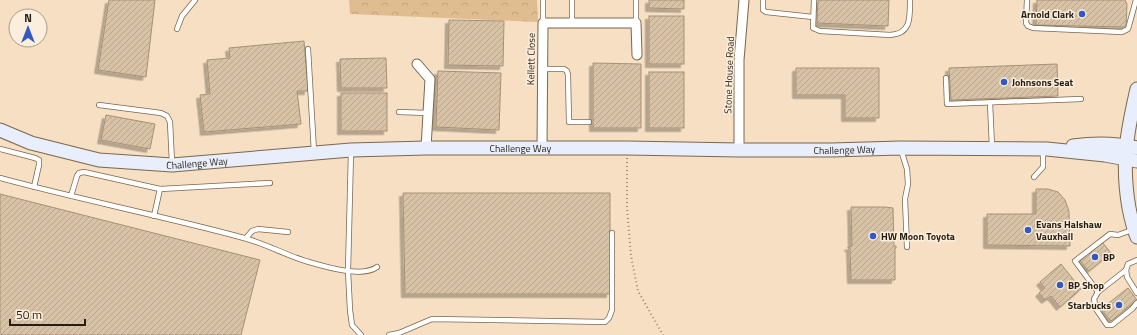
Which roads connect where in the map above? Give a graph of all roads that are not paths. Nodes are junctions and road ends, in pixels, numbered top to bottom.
1 (195, 0) edge
2 (543, 0) edge
3 (572, 0) edge
4 (636, 0) edge
5 (744, 0) edge
6 (763, 0) edge
7 (814, 0) edge
8 (910, 0) edge
9 (1026, 0) edge
10 (1136, 0) edge
11 (813, 17) junction
12 (543, 23) junction
13 (572, 23) junction
14 (636, 23) junction
15 (177, 29) dead end
16 (308, 49) dead end
17 (637, 56) dead end
18 (417, 64) dead end
19 (542, 69) junction
20 (946, 78) dead end
21 (1137, 89) edge
22 (1081, 99) dead end
23 (990, 103) junction
24 (99, 105) dead end
25 (399, 112) dead end
26 (428, 113) junction
27 (589, 122) dead end
28 (0, 130) edge
29 (1131, 147) edge
30 (426, 148) junction
31 (542, 148) junction
32 (900, 148) junction
33 (0, 149) edge
34 (992, 149) junction
35 (351, 150) junction
36 (739, 150) junction
37 (1045, 150) junction
38 (314, 153) junction
39 (1131, 160) edge
40 (172, 164) junction
41 (1034, 177) dead end
42 (0, 178) edge
43 (270, 183) dead end
44 (34, 187) junction
45 (160, 189) junction
46 (71, 196) junction
47 (154, 216) junction
48 (288, 232) dead end
49 (612, 234) dead end
50 (1135, 234) edge
51 (246, 238) junction
52 (907, 247) dead end
53 (1137, 260) edge
54 (377, 267) dead end
55 (1126, 270) junction
56 (348, 271) junction
57 (1098, 292) junction
58 (1137, 293) edge
59 (1137, 303) edge
60 (361, 335) edge
61 (389, 335) edge

1 - 15 lane
2 - 12 lane
3 - 13 lane
4 - 14 lane
5 - 36 street, Stone House Road
6 - 11 lane
7 - 11 lane
8 - 11 lane
9 - 10 lane
12 - 13 street, Kellett Close
12 - 19 street, Kellett Close
13 - 14 street, Kellett Close
14 - 17 street
16 - 38 lane
18 - 26 street
19 - 27 lane
19 - 31 street, Kellett Close
20 - 23 lane
21 - 29 street
22 - 23 lane
23 - 34 lane
24 - 40 lane
25 - 26 lane
26 - 30 street
28 - 40 street, Challenge Way
29 - 37 street, Challenge Way
29 - 39 street
30 - 31 street, Challenge Way
30 - 35 street, Challenge Way
31 - 36 street, Challenge Way
32 - 34 street, Challenge Way
32 - 36 street, Challenge Way
32 - 52 lane
33 - 44 lane
34 - 37 street, Challenge Way
35 - 38 street, Challenge Way
35 - 56 lane
37 - 39 street, Challenge Way
37 - 41 lane
38 - 40 street, Challenge Way
39 - 50 street
42 - 44 lane
43 - 45 lane
44 - 46 lane
45 - 46 lane
45 - 47 lane
46 - 47 lane
47 - 51 lane
48 - 51 lane
49 - 61 lane
50 - 57 lane
51 - 56 lane
53 - 55 lane
54 - 56 lane
55 - 57 lane
55 - 58 lane
56 - 60 lane
57 - 59 lane

